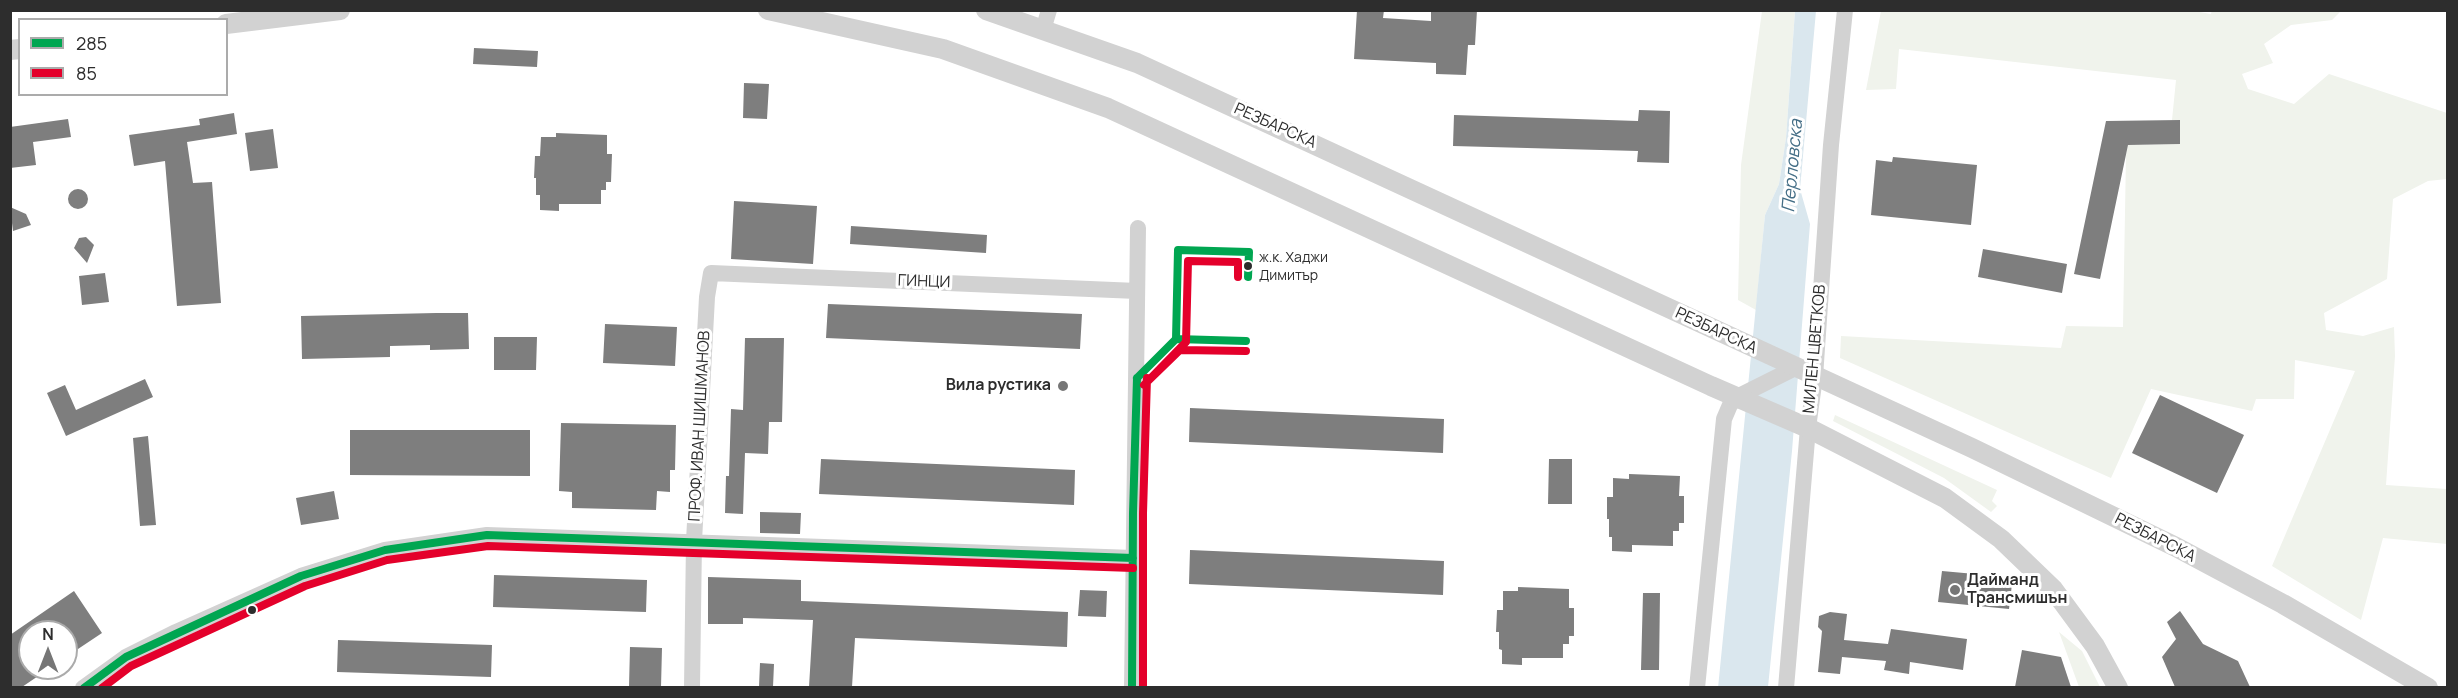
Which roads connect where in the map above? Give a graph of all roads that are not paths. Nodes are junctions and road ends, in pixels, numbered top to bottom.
1 (340, 10) edge
2 (768, 10) edge
3 (986, 10) edge
4 (1049, 10) edge
5 (1845, 10) edge
6 (228, 24) edge
7 (1043, 30) junction
8 (1138, 228) dead end
9 (711, 273) joint
10 (1137, 291) junction
11 (1795, 368) junction
12 (1815, 377) junction
13 (1737, 397) junction
14 (1808, 428) junction
15 (694, 541) junction
16 (1133, 558) junction
17 (82, 687) edge
18 (692, 687) edge
19 (1132, 687) edge
20 (1697, 687) edge
21 (1786, 687) edge
22 (2118, 687) edge
23 (2428, 687) edge

1 - 6 street
2 - 13 street
3 - 7 street, РЕЗБАРСКА
4 - 7 street
5 - 12 street, МИЛЕН ЦВЕТКОВ
7 - 11 street, РЕЗБАРСКА
8 - 10 street
9 - 10 street, ГИНЦИ
9 - 15 street, ПРОФ. ИВАН ШИШМАНОВ
10 - 16 street
11 - 12 street, РЕЗБАРСКА
11 - 13 street, МИЛЕН ЦВЕТКОВ
12 - 14 street, МИЛЕН ЦВЕТКОВ
12 - 23 street, РЕЗБАРСКА
13 - 14 street
13 - 20 street
14 - 21 street, МИЛЕН ЦВЕТКОВ
14 - 22 street
15 - 16 street
15 - 17 street
15 - 18 street, ПРОФ. ИВАН ШИШМАНОВ
16 - 19 street

